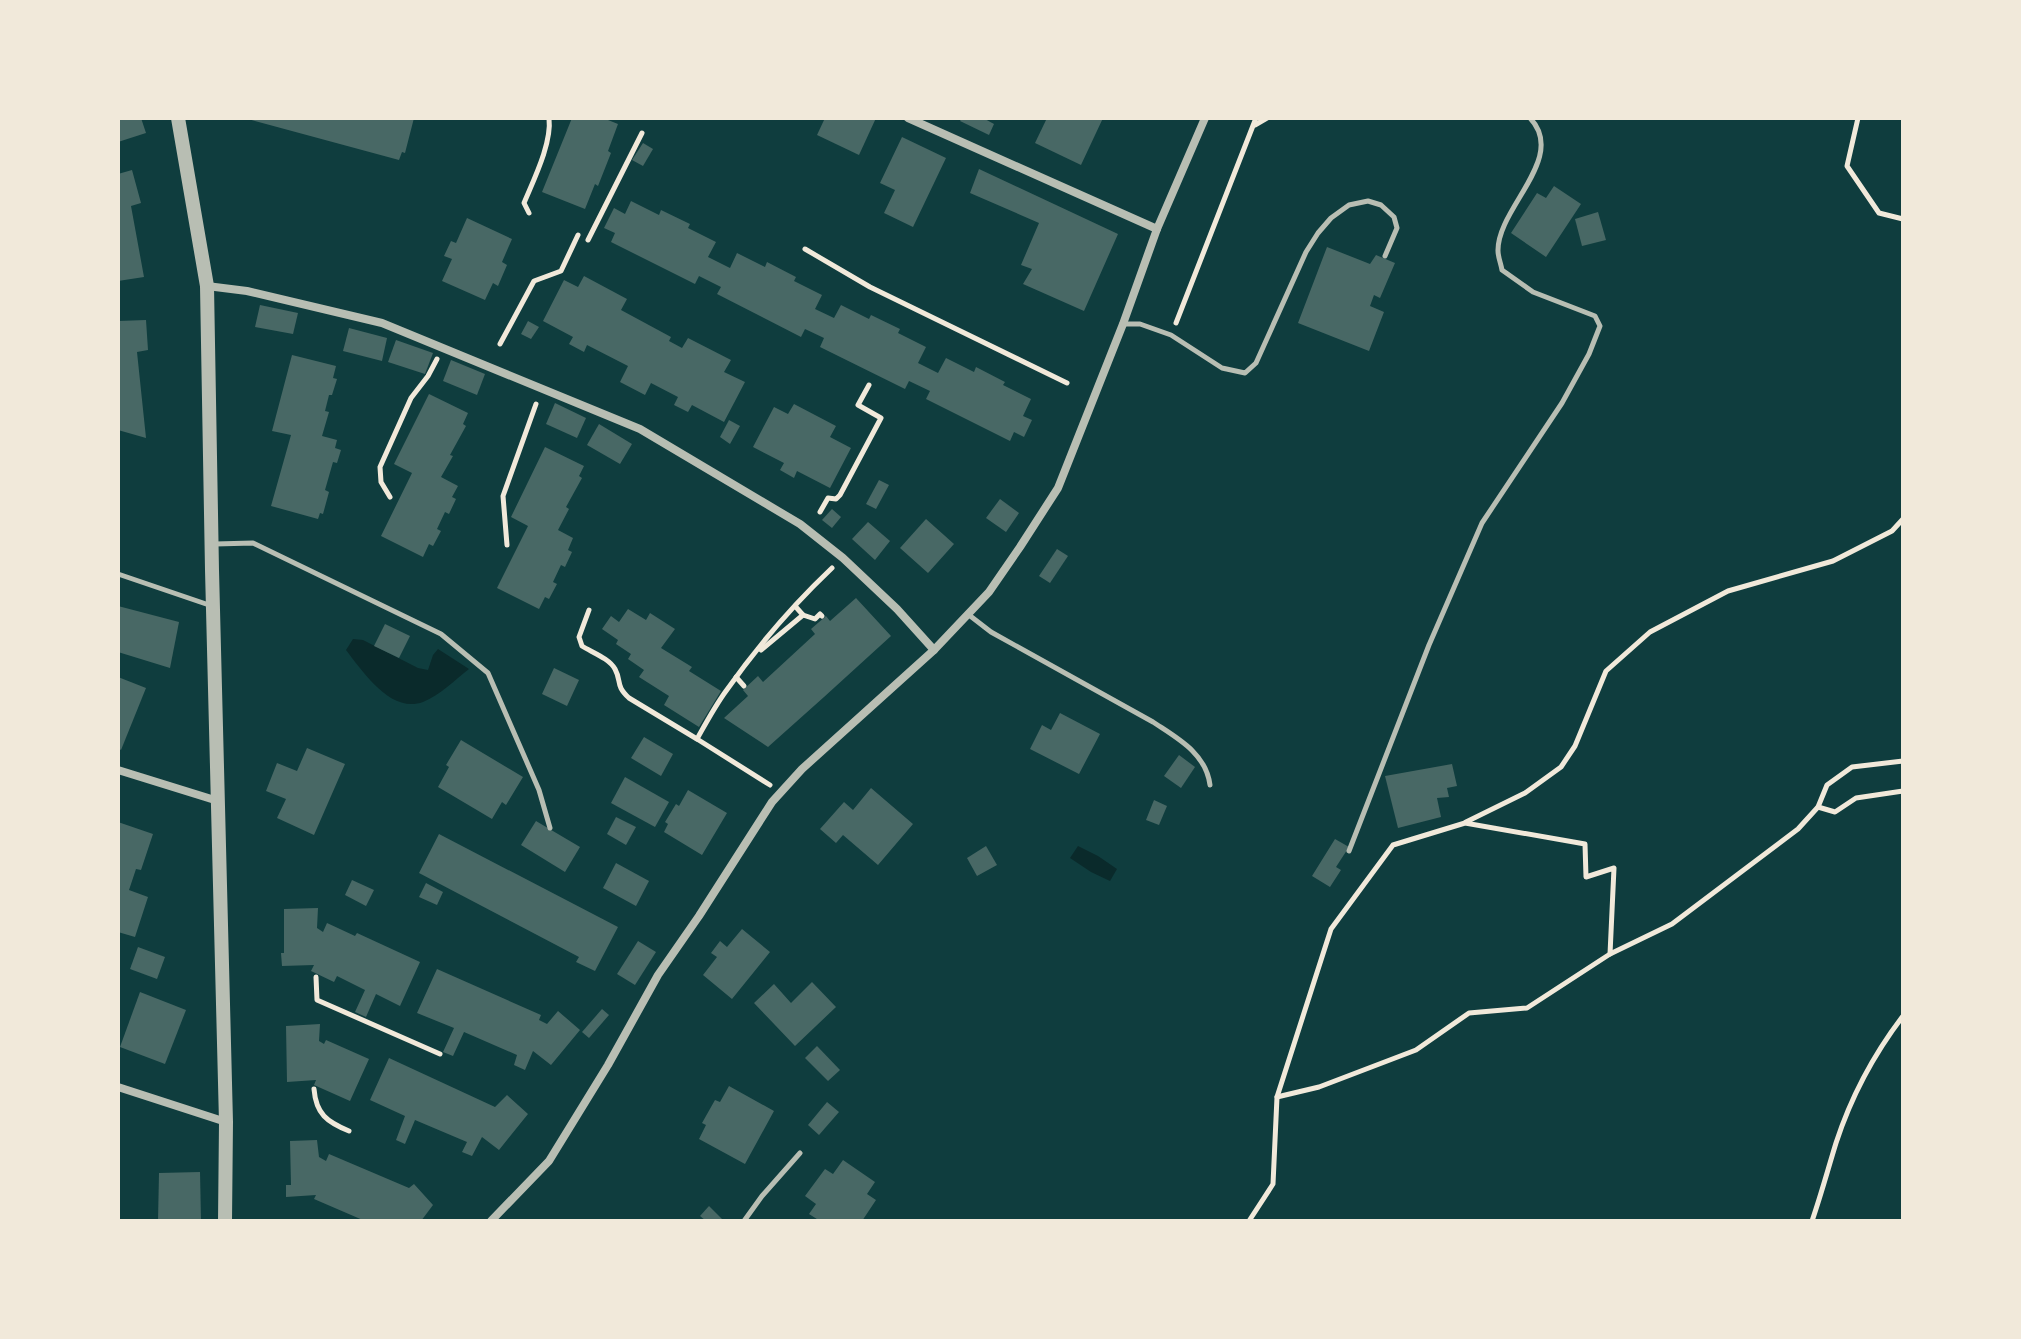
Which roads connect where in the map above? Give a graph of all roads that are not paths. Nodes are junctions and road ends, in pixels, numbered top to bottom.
1 (178, 118) edge
2 (908, 118) edge
3 (1205, 118) edge
4 (1530, 118) edge
5 (1157, 229) junction
6 (1385, 256) dead end
7 (207, 286) junction
8 (1123, 324) junction
9 (212, 544) junction
10 (118, 574) edge
11 (213, 606) junction
12 (968, 614) junction
13 (934, 650) junction
14 (118, 770) edge
15 (1210, 785) dead end
16 (219, 801) junction
17 (550, 828) dead end
18 (1349, 851) dead end
19 (118, 1087) edge
20 (226, 1122) junction
21 (800, 1153) dead end
22 (225, 1221) edge
23 (491, 1221) edge
24 (744, 1221) edge

1 - 7 street
2 - 5 street
3 - 5 street
4 - 18 lane
5 - 8 street
6 - 8 lane
7 - 9 street
7 - 13 street
8 - 12 street
9 - 11 street
9 - 17 lane
10 - 11 lane
11 - 16 street
12 - 13 street
12 - 15 lane
13 - 23 street
14 - 16 street
16 - 20 street
19 - 20 street
20 - 22 street
21 - 24 lane

